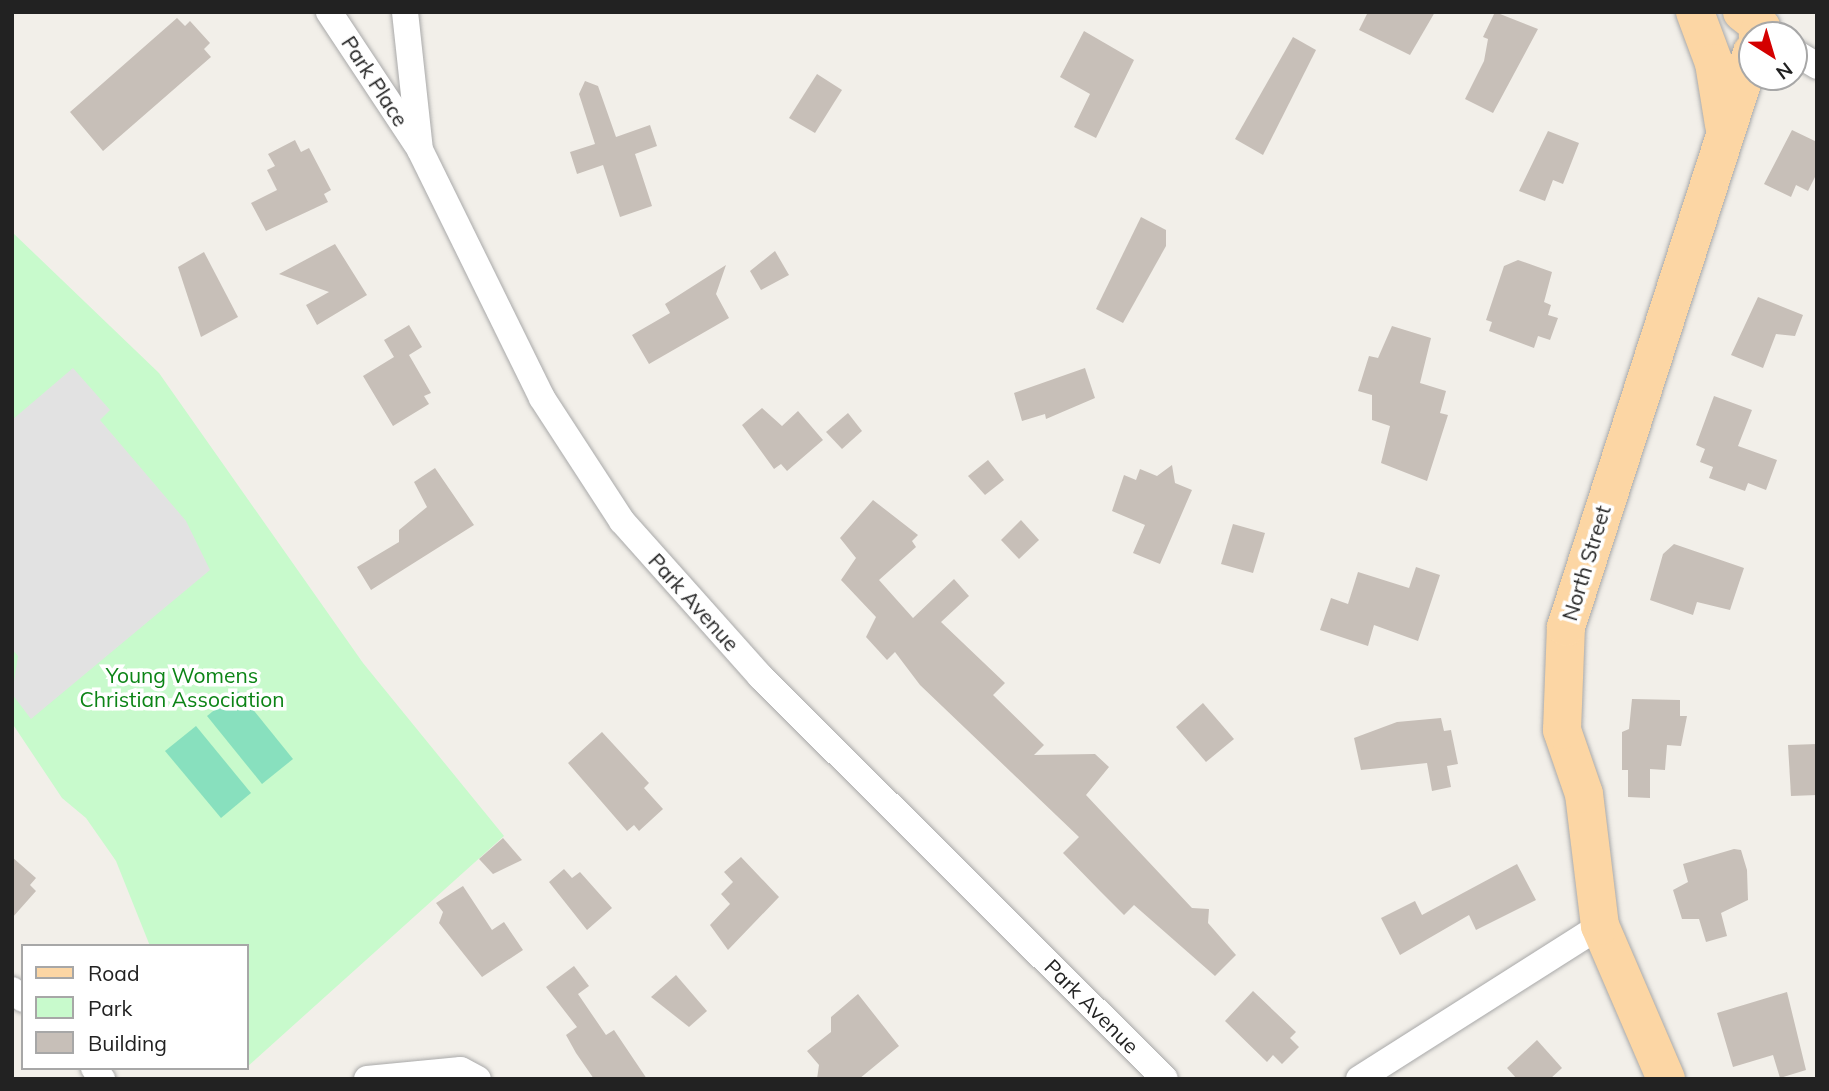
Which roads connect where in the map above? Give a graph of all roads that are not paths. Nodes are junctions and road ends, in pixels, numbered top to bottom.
1 (329, 12) edge
2 (405, 12) edge
3 (1695, 12) edge
4 (1738, 90) edge
5 (1725, 130) junction
6 (420, 150) junction
7 (1600, 926) junction
8 (367, 1079) edge
9 (478, 1079) edge
10 (1165, 1079) edge
11 (1359, 1079) edge
12 (1666, 1079) edge

1 - 6 street, Park Place
2 - 6 street, Park Avenue
3 - 5 main road
4 - 5 main road, North Street
5 - 7 main road, North Street
6 - 10 street, Park Avenue
7 - 11 street
7 - 12 main road, North Street
8 - 9 street

